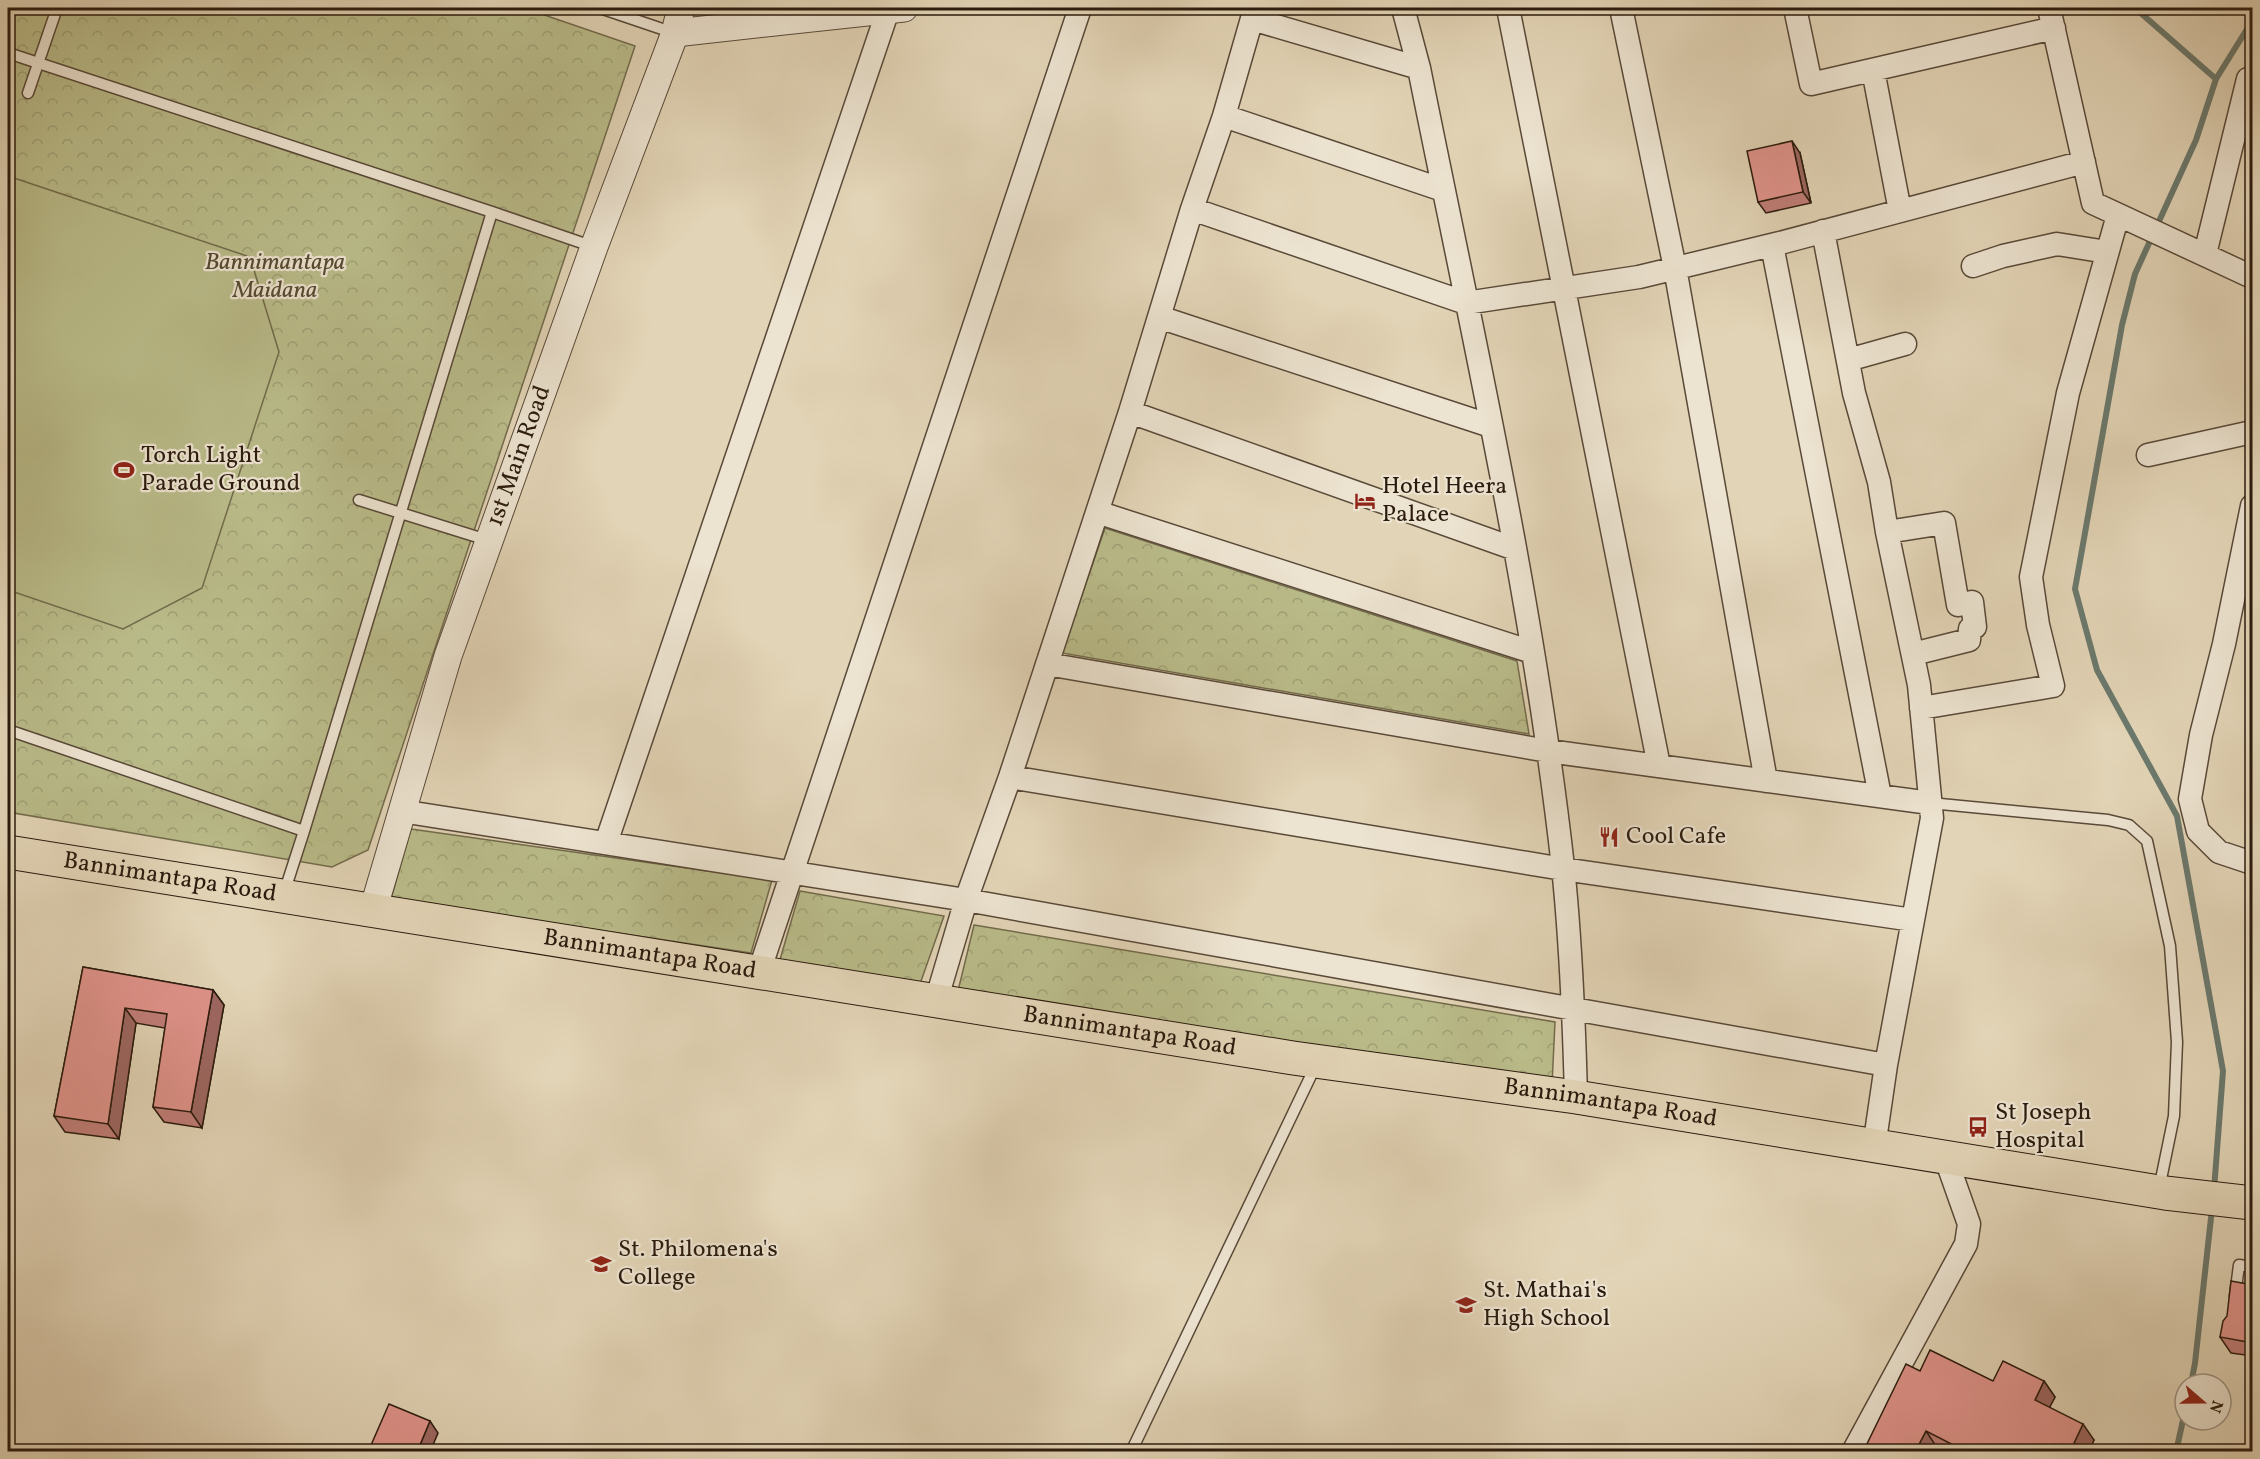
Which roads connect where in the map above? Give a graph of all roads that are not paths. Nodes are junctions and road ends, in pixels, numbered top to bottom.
1 (57, 8) edge
2 (600, 8) edge
3 (1080, 8) edge
4 (1403, 8) edge
5 (1508, 8) edge
6 (1621, 8) edge
7 (1795, 8) edge
8 (896, 9) edge
9 (1253, 13) edge
10 (2052, 18) edge
11 (678, 20) edge
12 (8, 53) edge
13 (38, 63) junction
14 (1419, 68) junction
15 (1873, 70) junction
16 (2248, 79) dead end
17 (28, 93) dead end
18 (1224, 116) junction
19 (2084, 162) junction
20 (1443, 190) junction
21 (1192, 209) junction
22 (1900, 211) junction
23 (492, 212) junction
24 (2124, 218) junction
25 (1823, 231) junction
26 (1772, 245) junction
27 (594, 247) junction
28 (2107, 252) junction
29 (2205, 254) junction
30 (1973, 266) dead end
31 (1675, 268) junction
32 (2253, 277) edge
33 (1565, 288) junction
34 (1466, 303) junction
35 (1159, 317) junction
36 (1905, 344) dead end
37 (1848, 360) junction
38 (1130, 412) junction
39 (1491, 426) junction
40 (2253, 432) edge
41 (2148, 455) dead end
42 (359, 500) dead end
43 (2253, 506) edge
44 (1097, 512) junction
45 (400, 515) junction
46 (1887, 532) junction
47 (489, 541) junction
48 (1515, 549) junction
49 (1532, 652) junction
50 (1913, 654) junction
51 (1047, 664) junction
52 (1921, 708) junction
53 (8, 730) edge
54 (1548, 751) junction
55 (1659, 766) junction
56 (1010, 777) junction
57 (1766, 781) junction
58 (1880, 796) junction
59 (1930, 803) junction
60 (401, 811) junction
61 (304, 831) junction
62 (606, 843) junction
63 (8, 852) edge
64 (2253, 863) edge
65 (1563, 869) junction
66 (792, 872) junction
67 (283, 896) junction
68 (966, 900) junction
69 (373, 910) junction
70 (1913, 920) junction
71 (759, 972) junction
72 (936, 1001) junction
73 (1574, 1009) junction
74 (1317, 1062) junction
75 (1886, 1065) junction
76 (1576, 1097) junction
77 (1874, 1147) junction
78 (1946, 1159) junction
79 (2162, 1193) junction
80 (2253, 1203) edge
81 (2253, 1267) edge
82 (2233, 1309) edge
83 (1131, 1452) edge
84 (1853, 1452) edge

1 - 13 lane
2 - 11 lane
3 - 66 street
4 - 14 street
5 - 33 street
6 - 31 street
7 - 15 street
8 - 11 street
8 - 62 street
9 - 14 street
9 - 18 street
10 - 15 street
10 - 19 street
11 - 27 street, 1st Main Road
12 - 13 lane
13 - 17 lane
13 - 23 lane
14 - 20 street
15 - 22 street
16 - 29 street
18 - 20 street
18 - 21 street
19 - 22 street
19 - 24 street
20 - 34 street
21 - 34 street
21 - 35 street
22 - 25 street
23 - 27 lane
23 - 45 lane
24 - 28 street
24 - 29 street
25 - 26 street
25 - 37 street
26 - 31 street
26 - 58 street
27 - 47 street, 1st Main Road
28 - 30 street
28 - 52 street
29 - 32 street
31 - 33 street
31 - 57 street
33 - 34 street
33 - 55 street
34 - 39 street
35 - 38 street
35 - 39 street
36 - 37 street
37 - 46 street
38 - 44 street
38 - 48 street
39 - 48 street
40 - 41 street
42 - 45 lane
43 - 64 street
44 - 49 street
44 - 51 street
45 - 47 lane
45 - 61 lane
46 - 50 street
46 - 50 street
47 - 60 street, 1st Main Road
48 - 49 street
49 - 54 street
50 - 52 street
51 - 54 street
51 - 56 street
52 - 59 street
53 - 61 lane
54 - 55 street
54 - 65 street
55 - 57 street
56 - 65 street
56 - 68 street
57 - 58 street
58 - 59 street
59 - 70 street
59 - 79 lane
60 - 62 street
60 - 69 street, 1st Main Road
61 - 67 lane
62 - 66 street
63 - 67 main road, Bannimantapa Road
65 - 70 street
65 - 73 street
66 - 68 street
66 - 71 street
67 - 69 main road, Bannimantapa Road
68 - 72 street
68 - 73 street
69 - 71 main road, Bannimantapa Road
70 - 75 street
71 - 72 main road, Bannimantapa Road
72 - 74 main road, Bannimantapa Road
73 - 75 street
73 - 76 street
74 - 76 main road, Bannimantapa Road
74 - 83 lane
75 - 77 street
76 - 77 main road, Bannimantapa Road
77 - 78 main road, Bannimantapa Road
78 - 79 main road, Bannimantapa Road
78 - 84 street
79 - 80 main road, Bannimantapa Road
81 - 82 lane

